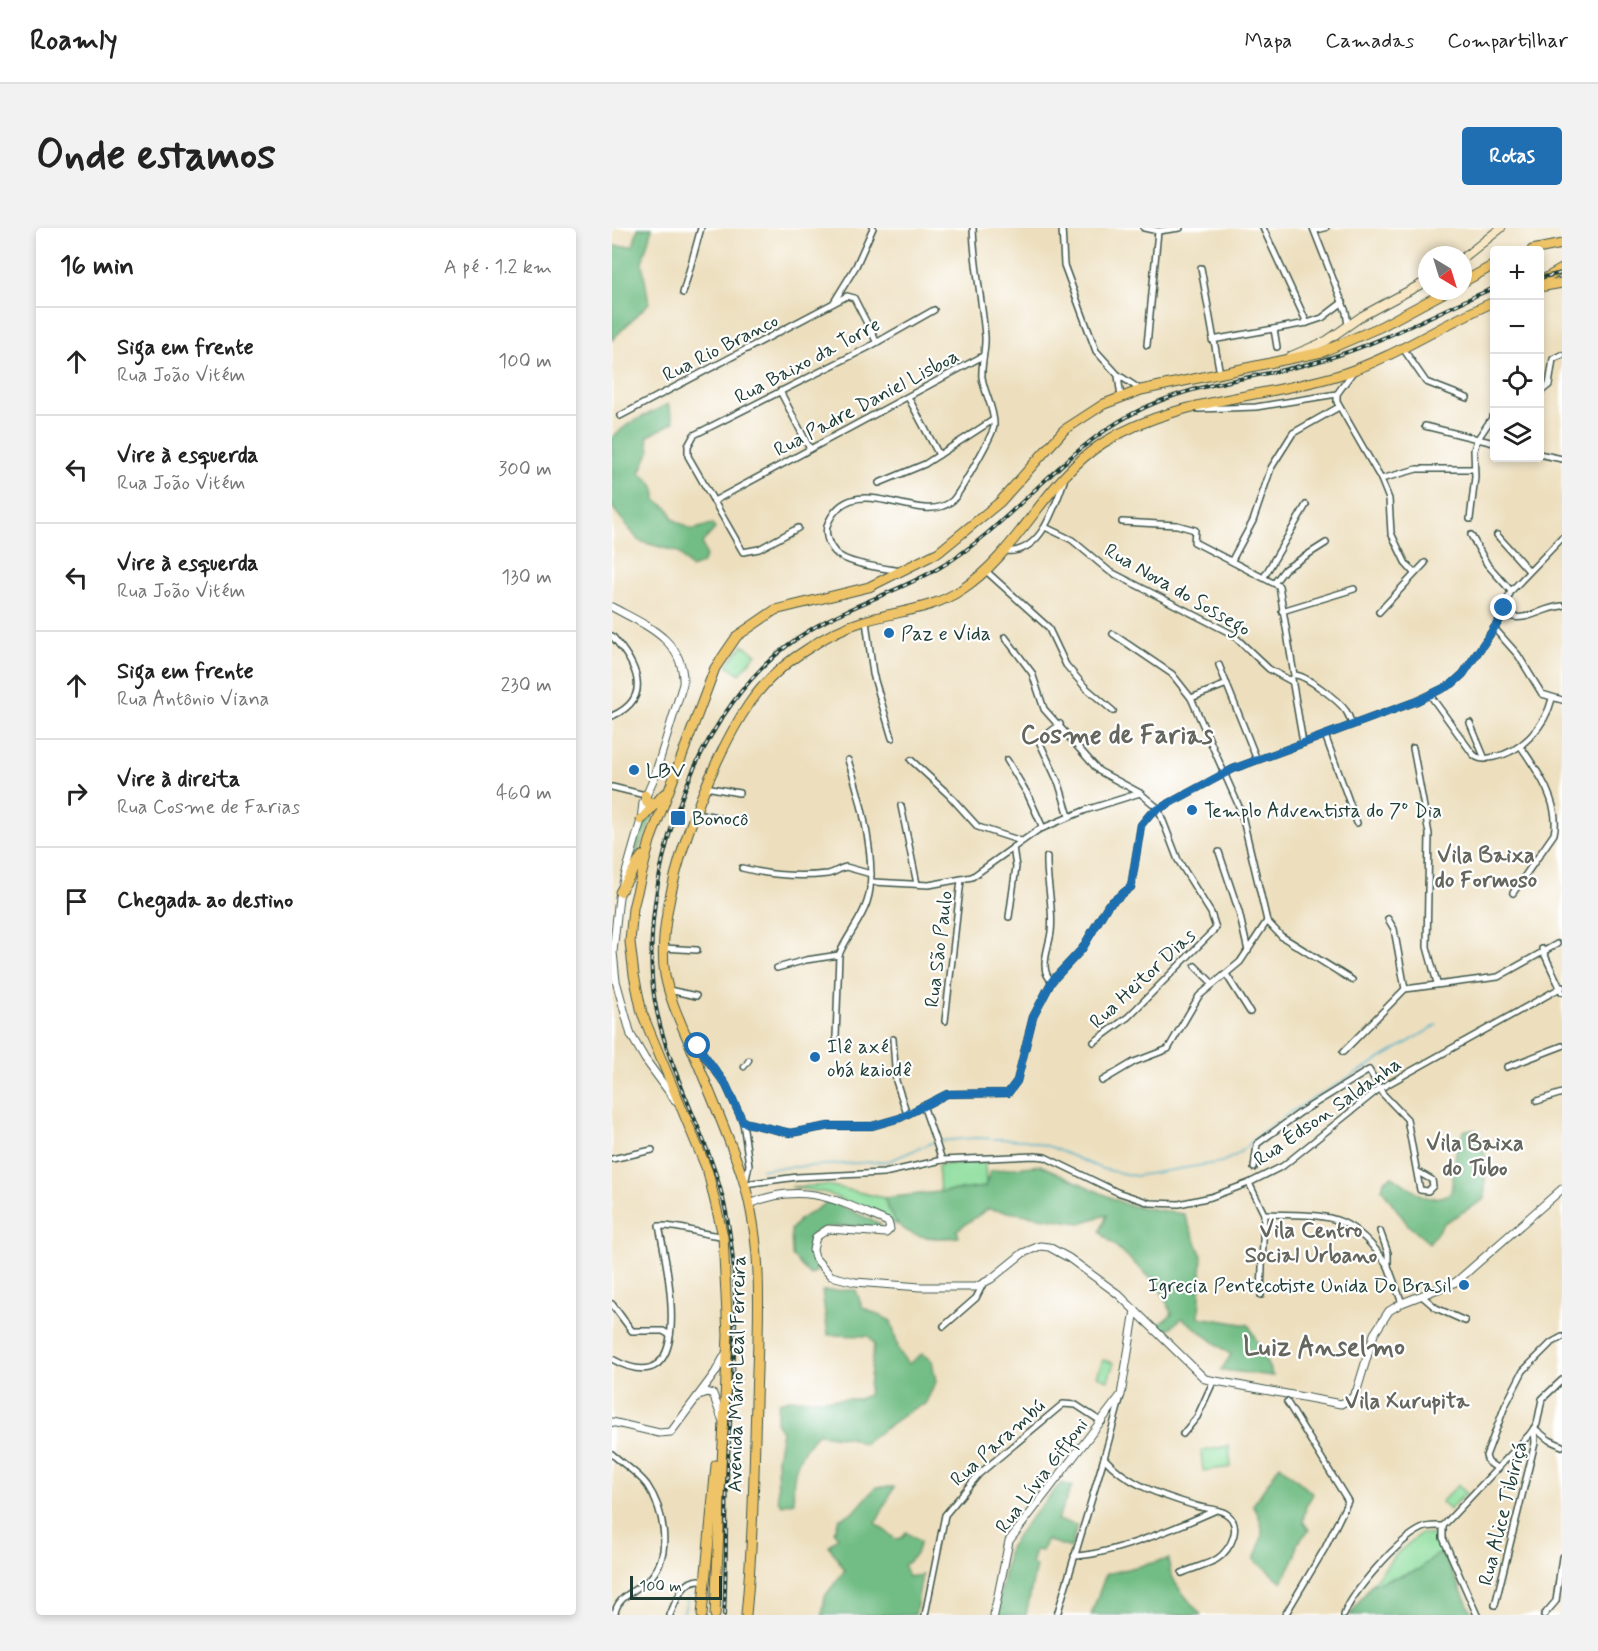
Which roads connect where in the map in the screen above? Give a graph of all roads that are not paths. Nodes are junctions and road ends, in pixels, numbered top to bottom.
1 (701, 228) edge
2 (873, 228) edge
3 (973, 228) edge
4 (1062, 228) edge
5 (1144, 228) edge
6 (1180, 228) edge
7 (1263, 228) edge
8 (1326, 228) edge
9 (1502, 228) edge
10 (1314, 230) edge
11 (1158, 231) junction
12 (1562, 244) edge
13 (1544, 248) edge
14 (1472, 251) edge
15 (1490, 267) edge
16 (1201, 268) dead end
17 (1562, 269) edge
18 (1472, 277) edge
19 (1544, 279) edge
20 (1562, 283) edge
21 (1418, 286) edge
22 (1544, 286) edge
23 (683, 293) dead end
24 (1431, 300) edge
25 (1343, 302) junction
26 (833, 304) junction
27 (1490, 304) edge
28 (934, 310) dead end
29 (1307, 323) junction
30 (1348, 326) junction
31 (1274, 329) junction
32 (1212, 340) junction
33 (876, 341) junction
34 (1147, 345) dead end
35 (1277, 347) dead end
36 (1402, 347) junction
37 (1562, 354) edge
38 (983, 356) junction
39 (1279, 361) junction
40 (1355, 370) junction
41 (1117, 374) junction
42 (1220, 374) junction
43 (1544, 389) edge
44 (1141, 390) junction
45 (780, 391) junction
46 (1338, 394) junction
47 (908, 397) junction
48 (1121, 397) junction
49 (1467, 398) dead end
50 (1339, 407) junction
51 (1185, 409) junction
52 (620, 416) dead end
53 (993, 420) junction
54 (1490, 421) edge
55 (1425, 426) dead end
56 (1477, 440) junction
57 (1490, 442) edge
58 (810, 449) junction
59 (939, 455) junction
60 (1544, 455) edge
61 (1562, 459) edge
62 (1474, 469) junction
63 (1066, 474) junction
64 (1381, 479) junction
65 (879, 483) dead end
66 (714, 501) junction
67 (1306, 505) dead end
68 (1470, 519) dead end
69 (1122, 522) dead end
70 (1045, 527) junction
71 (798, 528) dead end
72 (1472, 535) dead end
73 (1497, 535) dead end
74 (1562, 538) edge
75 (1326, 543) dead end
76 (1005, 551) junction
77 (1232, 560) junction
78 (1425, 563) dead end
79 (986, 571) junction
80 (1529, 571) junction
81 (904, 572) junction
82 (1414, 573) junction
83 (1264, 577) junction
84 (1275, 582) junction
85 (1354, 589) dead end
86 (1510, 591) junction
87 (1562, 606) edge
88 (612, 607) edge
89 (1282, 611) junction
90 (1379, 612) dead end
91 (1502, 615) junction
92 (866, 621) junction
93 (1494, 628) junction
94 (1113, 634) dead end
95 (612, 636) edge
96 (1005, 637) dead end
97 (1220, 665) dead end
98 (1293, 678) junction
99 (1227, 684) junction
100 (1430, 695) junction
101 (1191, 698) junction
102 (1552, 699) junction
103 (1562, 700) edge
104 (1113, 711) dead end
105 (612, 716) edge
106 (1470, 723) dead end
107 (1060, 724) junction
108 (1352, 724) junction
109 (1325, 735) junction
110 (892, 738) dead end
111 (1303, 742) junction
112 (1521, 747) junction
113 (1413, 748) dead end
114 (1485, 759) junction
115 (848, 760) dead end
116 (911, 760) dead end
117 (1007, 760) dead end
118 (1257, 760) junction
119 (1226, 772) junction
120 (612, 787) edge
121 (706, 787) junction
122 (670, 788) junction
123 (739, 793) dead end
124 (1140, 793) junction
125 (645, 795) junction
126 (655, 804) junction
127 (901, 806) dead end
128 (1158, 808) junction
129 (696, 813) junction
130 (1069, 816) junction
131 (717, 817) dead end
132 (641, 820) junction
133 (1357, 824) dead end
134 (1559, 827) edge
135 (1043, 828) junction
136 (650, 841) junction
137 (1021, 841) junction
138 (1013, 847) junction
139 (1219, 852) dead end
140 (1047, 857) dead end
141 (742, 868) dead end
142 (871, 874) junction
143 (961, 880) junction
144 (873, 882) junction
145 (917, 884) junction
146 (620, 892) junction
147 (1514, 893) dead end
148 (614, 917) edge
149 (1008, 917) dead end
150 (1388, 919) dead end
151 (1267, 921) junction
152 (613, 934) edge
153 (1557, 944) dead end
154 (664, 948) junction
155 (697, 950) dead end
156 (1542, 950) junction
157 (1248, 951) junction
158 (839, 955) junction
159 (1195, 966) dead end
160 (777, 968) dead end
161 (1226, 974) junction
162 (1352, 980) dead end
163 (1052, 981) junction
164 (1212, 983) junction
165 (1437, 983) junction
166 (1405, 989) junction
167 (1561, 989) edge
168 (669, 990) junction
169 (696, 996) dead end
170 (1250, 1012) dead end
171 (945, 1021) dead end
172 (684, 1030) junction
173 (836, 1037) dead end
174 (893, 1039) dead end
175 (1094, 1042) dead end
176 (1562, 1046) edge
177 (1343, 1052) dead end
178 (749, 1059) dead end
179 (744, 1066) dead end
180 (1507, 1067) dead end
181 (1102, 1081) dead end
182 (1379, 1089) junction
183 (1562, 1093) edge
184 (1537, 1101) dead end
185 (922, 1105) junction
186 (680, 1106) junction
187 (907, 1114) junction
188 (743, 1122) junction
189 (652, 1150) dead end
190 (612, 1159) edge
191 (942, 1160) junction
192 (1254, 1168) dead end
193 (1418, 1172) dead end
194 (1249, 1183) junction
195 (746, 1184) junction
196 (1562, 1189) edge
197 (750, 1204) junction
198 (1264, 1214) junction
199 (1380, 1231) dead end
200 (723, 1236) junction
201 (1388, 1266) junction
202 (983, 1284) junction
203 (1261, 1295) dead end
204 (1422, 1296) junction
205 (1402, 1303) junction
206 (612, 1304) edge
207 (1135, 1310) junction
208 (1465, 1321) dead end
209 (944, 1326) dead end
210 (670, 1335) junction
211 (1562, 1337) edge
212 (728, 1350) junction
213 (612, 1359) edge
214 (1562, 1380) edge
215 (1213, 1382) junction
216 (699, 1395) junction
217 (1121, 1395) junction
218 (1287, 1402) dead end
219 (722, 1419) junction
220 (612, 1422) edge
221 (1102, 1422) junction
222 (1534, 1428) junction
223 (722, 1430) junction
224 (1183, 1434) dead end
225 (1562, 1446) edge
226 (612, 1454) edge
227 (1104, 1458) junction
228 (1498, 1469) junction
229 (1216, 1510) junction
230 (1443, 1526) junction
231 (1074, 1556) junction
232 (1562, 1557) edge
233 (1182, 1573) dead end
234 (705, 1581) junction
235 (749, 1581) junction
236 (1495, 1605) dead end
237 (702, 1613) edge
238 (615, 1615) edge
239 (670, 1615) edge
240 (715, 1615) edge
241 (746, 1615) edge
242 (751, 1615) edge
243 (925, 1615) edge
244 (994, 1615) edge
245 (1057, 1615) edge
246 (1285, 1615) edge
247 (1344, 1615) edge
248 (1477, 1615) edge
249 (1544, 1615) edge

1 - 23 street
2 - 26 street
3 - 38 street, Rua Padre Daniel Lisboa
4 - 41 street
5 - 11 street
6 - 11 street
7 - 29 street
8 - 10 street
9 - 14 main road
10 - 25 street
11 - 34 street
12 - 13 highway
15 - 18 highway
16 - 32 street
17 - 19 highway
20 - 22 highway
21 - 30 main road, Avenida Mário Leal Ferreira
24 - 39 highway, Avenida Mário Leal Ferreira
25 - 29 street
25 - 30 street
26 - 33 street
26 - 52 street, Rua Rio Branco
27 - 36 highway, Avenida Mário Leal Ferreira
28 - 33 street, Rua Baixo da Torre
29 - 31 street
30 - 39 main road, Avenida Mário Leal Ferreira
31 - 32 street
31 - 35 street
32 - 42 street
33 - 45 street, Rua Baixo da Torre
36 - 40 highway, Avenida Mário Leal Ferreira
36 - 49 street
37 - 43 street
38 - 47 street, Rua Padre Daniel Lisboa
38 - 53 street
39 - 42 highway, Avenida Mário Leal Ferreira
40 - 46 street
40 - 51 highway, Avenida Mário Leal Ferreira
41 - 44 street
41 - 48 street
42 - 44 highway, Avenida Mário Leal Ferreira
44 - 48 highway, Avenida Mário Leal Ferreira
45 - 58 street
45 - 66 street, Rua Baixo da Torre
46 - 50 street
46 - 51 street
47 - 58 street, Rua Padre Daniel Lisboa
47 - 59 street
48 - 81 highway, Avenida Mário Leal Ferreira
50 - 64 street
50 - 77 street
51 - 63 highway, Avenida Mário Leal Ferreira
53 - 59 street
53 - 81 street
54 - 56 street
55 - 56 street
56 - 57 street
56 - 62 street
58 - 66 street, Rua Padre Daniel Lisboa
59 - 65 street
60 - 61 street
62 - 64 street
62 - 68 street
63 - 70 street
63 - 76 highway, Avenida Mário Leal Ferreira
64 - 82 street
66 - 71 street
67 - 83 street
69 - 77 street
70 - 76 street
70 - 98 street, Rua Nova do Sossego
72 - 86 street
73 - 80 street
74 - 80 street
75 - 84 street
76 - 79 highway, Avenida Mário Leal Ferreira
77 - 83 street
78 - 82 street
79 - 92 highway, Avenida Mário Leal Ferreira
79 - 104 street
80 - 86 street
81 - 122 highway, Avenida Mário Leal Ferreira
82 - 90 street
83 - 84 street
84 - 89 street
85 - 89 street
86 - 91 street
87 - 91 street
88 - 125 street
89 - 98 street
91 - 93 street
92 - 110 street
92 - 121 highway, Avenida Mário Leal Ferreira
93 - 100 street
93 - 102 street
94 - 101 street
95 - 105 street
96 - 107 street
97 - 99 street
98 - 108 street, Rua Nova do Sossego
98 - 111 street
99 - 101 street
99 - 118 street
100 - 108 street
100 - 114 street
101 - 119 street
102 - 103 street
102 - 112 street
106 - 114 street
107 - 124 street
107 - 130 street
108 - 109 street
109 - 111 street
109 - 133 street
111 - 118 street
112 - 114 street
112 - 134 street
113 - 165 street
115 - 142 street
116 - 137 street
117 - 135 street
118 - 119 street
119 - 128 street
119 - 151 street
120 - 125 street
121 - 123 street
121 - 129 highway, Avenida Mário Leal Ferreira
122 - 126 highway
122 - 136 highway, Avenida Mário Leal Ferreira
124 - 128 street
124 - 130 street
125 - 126 highway
125 - 132 street
126 - 132 highway
127 - 145 street
128 - 163 street
128 - 175 street, Rua Heitor Dias
129 - 131 street
129 - 154 highway, Avenida Mário Leal Ferreira
130 - 135 street
132 - 146 street
134 - 147 street
135 - 137 street
136 - 146 highway
136 - 186 highway, Avenida Mário Leal Ferreira
137 - 138 street
138 - 143 street
138 - 149 street
139 - 157 street
140 - 163 street
141 - 142 street
142 - 144 street
143 - 145 street
143 - 171 street, Rua São Paulo
144 - 145 street
144 - 158 street
146 - 148 street
148 - 152 street
150 - 166 street
151 - 157 street
151 - 162 street
152 - 186 street
153 - 156 street
154 - 155 street
154 - 168 highway, Avenida Mário Leal Ferreira
156 - 165 street
156 - 167 street
157 - 161 street
158 - 160 street
158 - 173 street
159 - 164 street
161 - 164 street
161 - 170 street
163 - 185 street
164 - 181 street
165 - 166 street
166 - 177 street
167 - 182 street, Rua Édson Saldanha
168 - 169 street
168 - 172 highway, Avenida Mário Leal Ferreira
172 - 188 street
172 - 195 highway, Avenida Mário Leal Ferreira
174 - 187 street
176 - 180 street
178 - 179 street
182 - 192 street
182 - 193 street
182 - 194 street, Rua Édson Saldanha
183 - 184 street
185 - 187 street
185 - 191 street
186 - 200 highway, Avenida Mário Leal Ferreira
187 - 188 street
188 - 195 street
189 - 190 street
191 - 194 street, Rua Édson Saldanha
191 - 195 street, Rua Édson Saldanha
194 - 198 street
195 - 197 highway, Avenida Mário Leal Ferreira
196 - 204 street
197 - 202 street
197 - 235 highway, Avenida Mário Leal Ferreira
198 - 201 street
198 - 203 street
199 - 201 street
200 - 210 street
200 - 212 highway, Avenida Mário Leal Ferreira
201 - 205 street
202 - 207 street
202 - 209 street
204 - 205 street
204 - 208 street
205 - 215 street
206 - 210 street
207 - 215 street
207 - 217 street
210 - 213 street
211 - 228 street
212 - 216 street
212 - 219 highway, Avenida Mário Leal Ferreira
214 - 222 street, Rua Alice Tibiriçá
215 - 224 street
216 - 219 street
216 - 220 street
217 - 221 street, Rua Lívia Giffoni
217 - 227 street
218 - 246 street
219 - 223 highway, Avenida Mário Leal Ferreira
221 - 243 street, Rua Parambú
221 - 244 street, Rua Lívia Giffoni
222 - 225 street
222 - 228 street
222 - 236 street, Rua Alice Tibiriçá
223 - 234 highway
223 - 240 highway, Avenida Mário Leal Ferreira
226 - 238 street
227 - 229 street
227 - 231 street
228 - 230 street
229 - 231 street
229 - 233 street
230 - 247 street
230 - 248 street
231 - 245 street
232 - 249 street
234 - 237 highway
234 - 239 street
235 - 241 highway, Avenida Mário Leal Ferreira
235 - 242 main road

